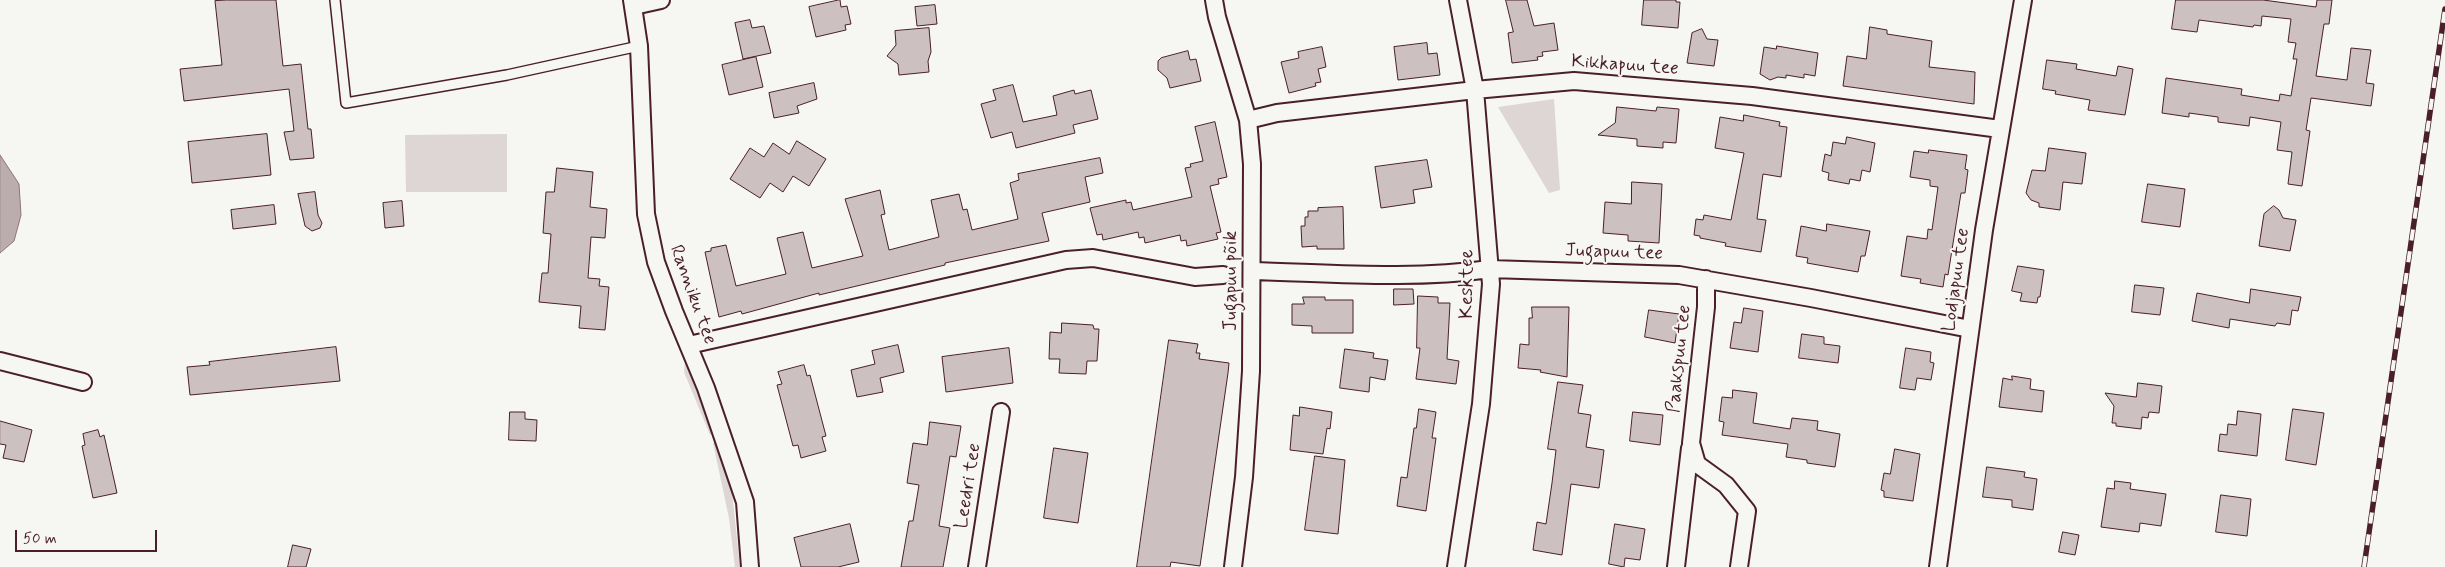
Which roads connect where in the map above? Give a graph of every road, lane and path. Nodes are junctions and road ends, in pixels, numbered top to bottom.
1 (335, 0) edge
2 (662, 0) edge
3 (1214, 0) edge
4 (1458, 0) edge
5 (2023, 0) edge
6 (633, 3) edge
7 (639, 46) junction
8 (1475, 90) junction
9 (1248, 120) junction
10 (2000, 129) junction
11 (1490, 269) junction
12 (1252, 271) junction
13 (1222, 275) dead end
14 (1706, 279) junction
15 (1970, 329) junction
16 (689, 345) junction
17 (0, 362) edge
18 (83, 382) dead end
19 (1001, 412) dead end
20 (1691, 443) junction
21 (750, 567) edge
22 (977, 567) edge
23 (1233, 567) edge
24 (1456, 567) edge
25 (1676, 567) edge
26 (1739, 567) edge
27 (1938, 567) edge

1 - 7 lane
2 - 6 street
3 - 9 street, Jugapuu põik
4 - 8 street, Kesktee
5 - 10 street, Lodjapuu tee
6 - 7 street, Ranniku tee
7 - 16 street, Ranniku tee
8 - 9 street, Kikkapuu tee
8 - 10 street, Kikkapuu tee
8 - 11 street, Kesktee
9 - 12 street, Jugapuu põik
10 - 15 street, Lodjapuu tee
11 - 12 street, Jugapuu tee
11 - 14 street, Jugapuu tee
11 - 24 street, Kesktee
12 - 23 street, Jugapuu põik
13 - 16 street
14 - 15 street, Jugapuu tee
14 - 20 street, Paakspuu tee
15 - 27 street, Lodjapuu tee
16 - 21 street, Ranniku tee
17 - 18 street
19 - 22 street, Leedri tee
20 - 25 street, Paakspuu tee
20 - 26 street, Paakspuu tee

